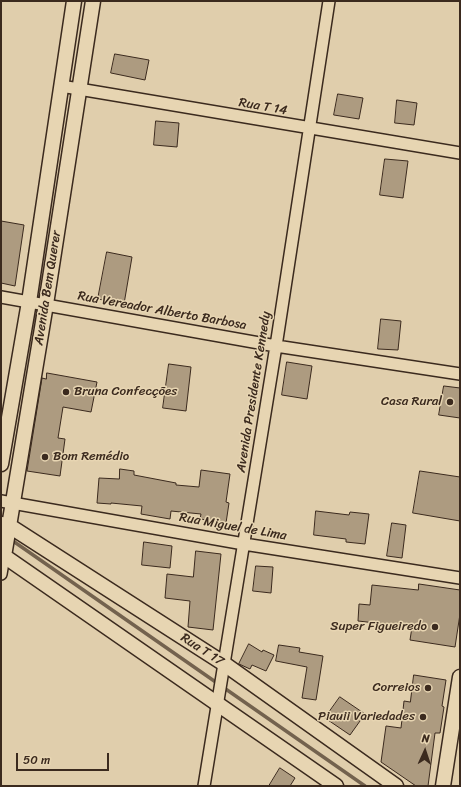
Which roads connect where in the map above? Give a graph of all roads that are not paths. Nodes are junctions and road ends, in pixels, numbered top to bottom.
1 (74, 1) edge
2 (93, 1) edge
3 (329, 1) edge
4 (61, 86) junction
5 (79, 90) junction
6 (310, 129) junction
7 (460, 153) edge
8 (1, 297) edge
9 (29, 302) junction
10 (46, 304) junction
11 (276, 346) junction
12 (460, 374) edge
13 (1, 464) edge
14 (6, 502) edge
15 (5, 525) edge
16 (244, 544) junction
17 (2, 555) edge
18 (1, 574) edge
19 (460, 578) edge
20 (224, 663) junction
21 (460, 677) edge
22 (217, 703) junction
23 (204, 786) edge
24 (336, 786) edge
25 (396, 786) edge
26 (443, 786) edge

1 - 4 street, Avenida Bem Querer
2 - 5 street, Avenida Bem Querer
3 - 6 street, Avenida Presidente Kennedy
4 - 5 street, Rua T 14
4 - 9 street, Avenida Bem Querer
5 - 6 street, Rua T 14
5 - 10 street, Avenida Bem Querer
6 - 7 street, Rua T 14
6 - 11 street, Avenida Presidente Kennedy
8 - 9 street, Rua Vereador Alberto Barbosa
9 - 10 street, Rua Vereador Alberto Barbosa
9 - 13 street, Avenida Bem Querer
10 - 11 street, Rua Vereador Alberto Barbosa
10 - 14 street, Avenida Bem Querer
11 - 12 street, Rua Vereador Alberto Barbosa
11 - 16 street, Avenida Presidente Kennedy
14 - 15 street, Avenida Bem Querer
14 - 16 street, Rua Miguel de Lima
15 - 17 street, Avenida Bem Querer
15 - 20 street, Rua T 17
16 - 19 street, Rua Miguel de Lima
16 - 20 street, Avenida Presidente Kennedy
17 - 18 street, Avenida Bem Querer
17 - 22 street
20 - 22 street, Avenida Presidente Kennedy
20 - 25 street, Rua T 17
21 - 26 street
22 - 23 street, Avenida Presidente Kennedy
22 - 24 street

